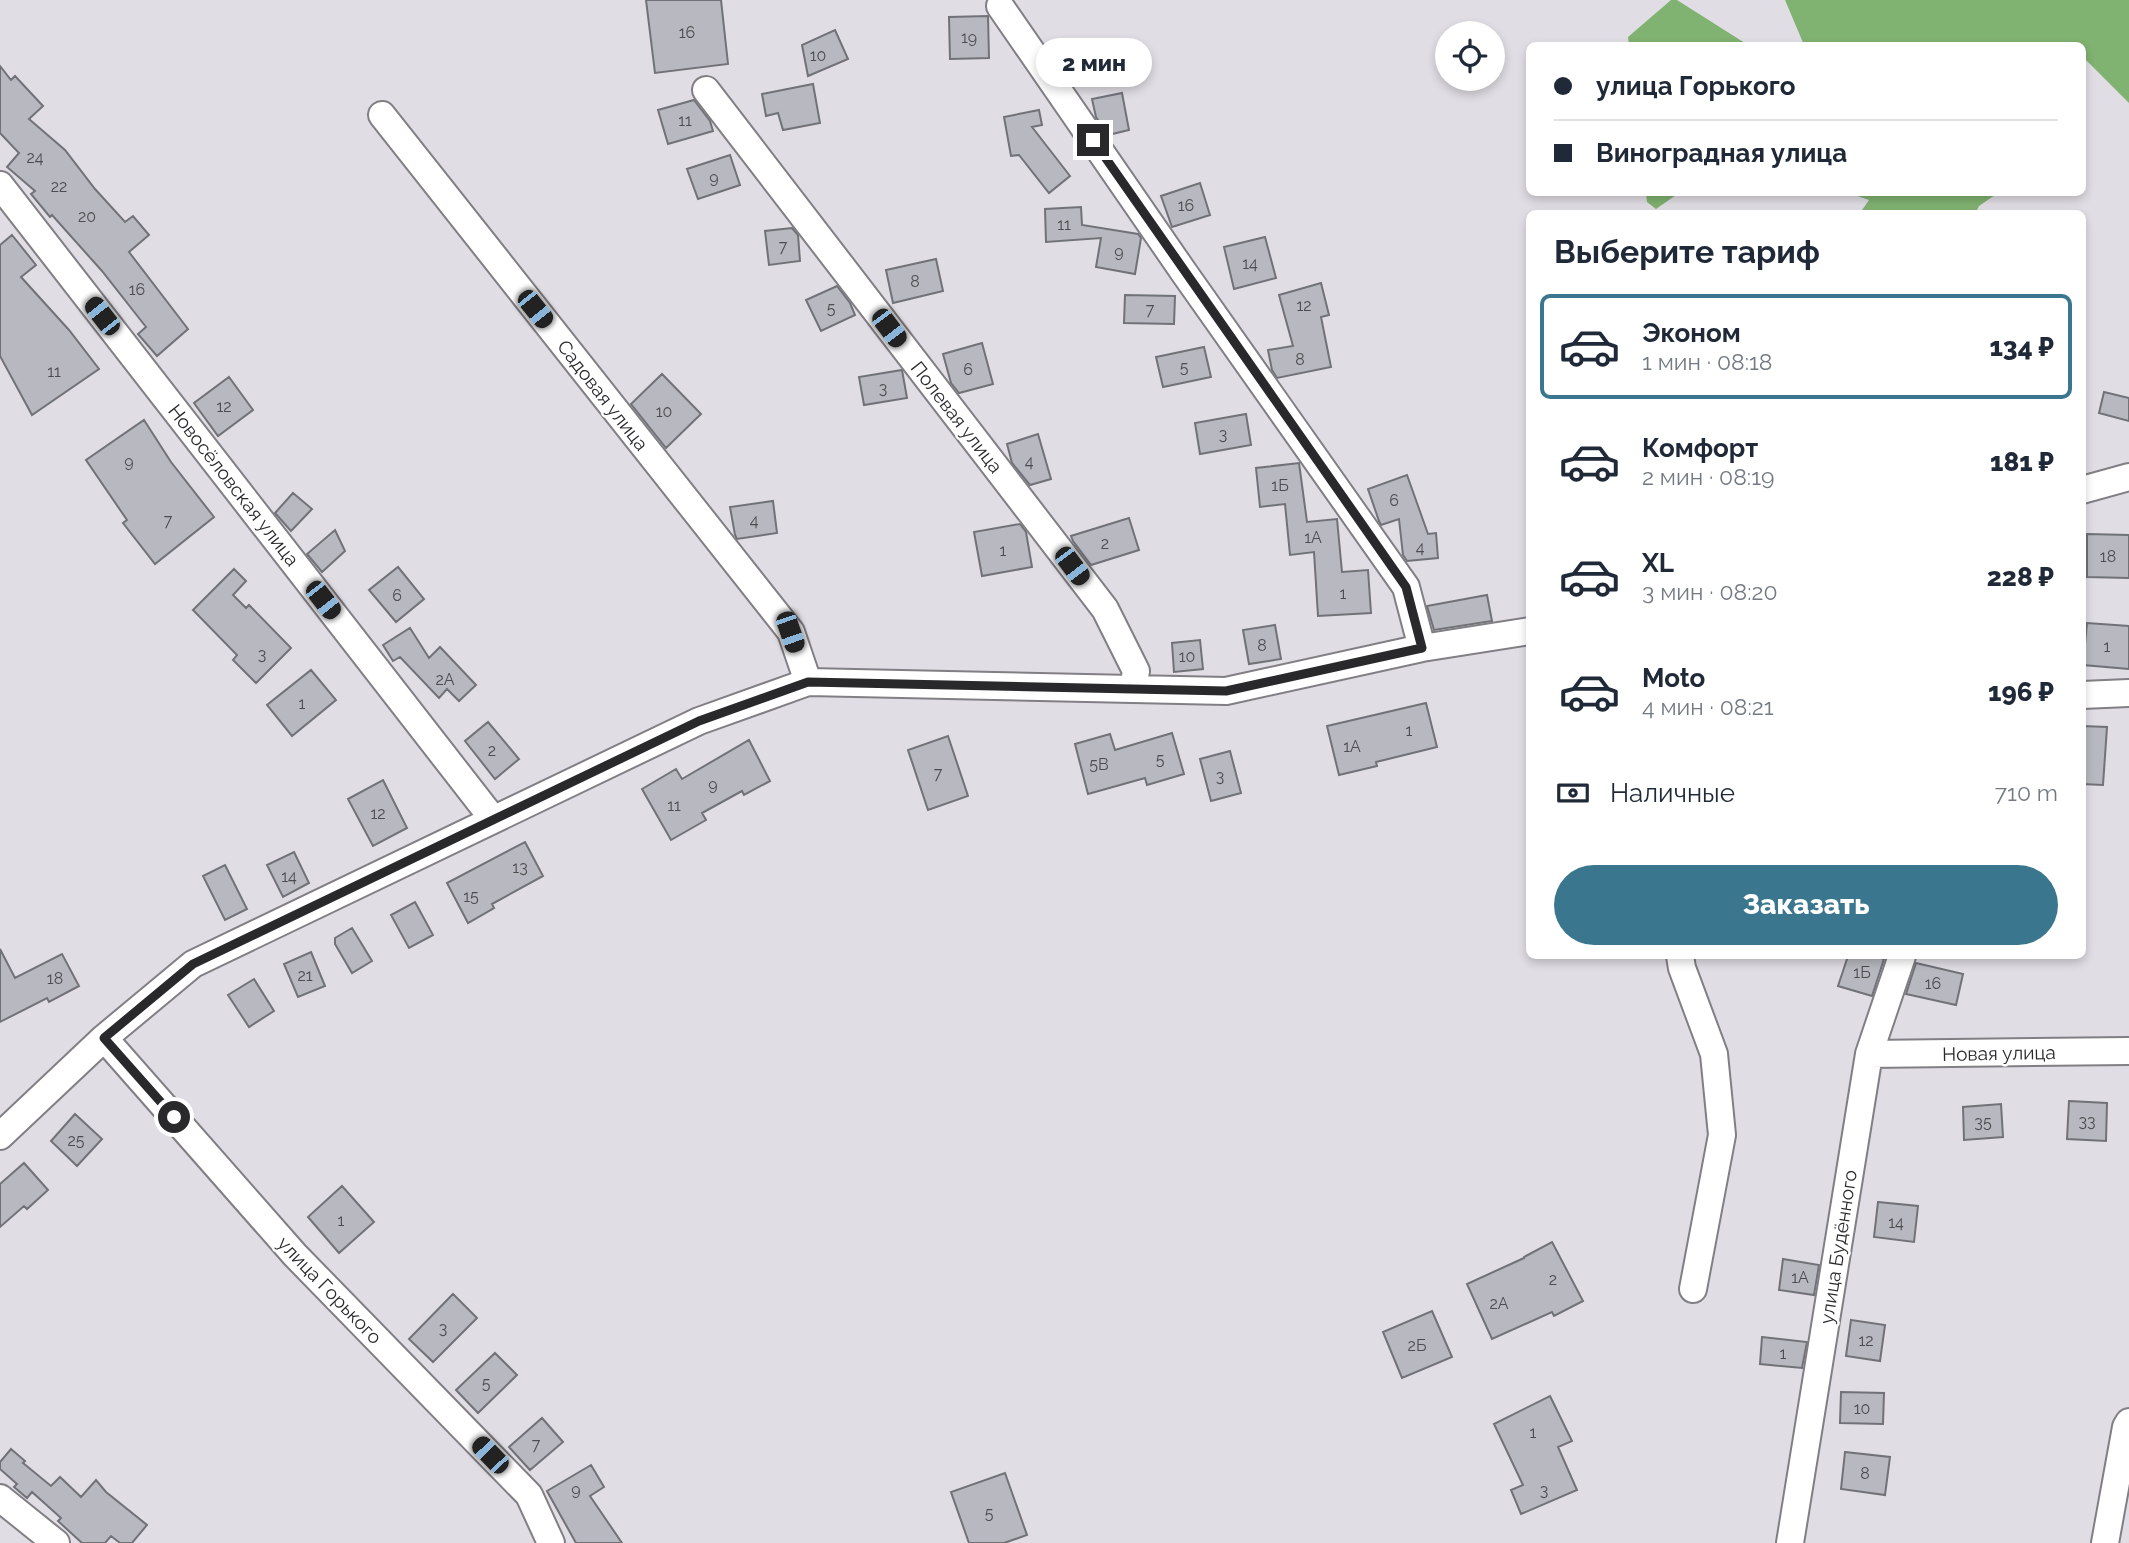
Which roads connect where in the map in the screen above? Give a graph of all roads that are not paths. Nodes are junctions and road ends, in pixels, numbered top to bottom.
1 (1000, 6) dead end
2 (706, 90) dead end
3 (382, 115) dead end
4 (0, 185) edge
5 (2129, 477) edge
6 (2086, 489) edge
7 (1526, 632) edge
8 (1422, 648) junction
9 (808, 682) junction
10 (1133, 688) junction
11 (2129, 693) edge
12 (2086, 695) edge
13 (493, 819) junction
14 (1680, 959) edge
15 (1901, 959) edge
16 (104, 1038) junction
17 (2129, 1051) edge
18 (1869, 1054) junction
19 (0, 1136) edge
20 (1693, 1289) dead end
21 (2127, 1424) edge
22 (0, 1498) edge
23 (56, 1543) edge
24 (551, 1543) edge
25 (1790, 1543) edge
26 (2105, 1543) edge

1 - 8 street
2 - 10 street, Полевая улица
3 - 9 street, Садовая улица
4 - 13 street, Новосёловская улица
5 - 6 street
7 - 8 street
8 - 10 street
9 - 10 street
9 - 13 street
11 - 12 street
13 - 16 street
14 - 20 street
15 - 18 street, улица Будённого
16 - 19 street
16 - 24 street, улица Горького
17 - 18 street, Новая улица
18 - 25 street, улица Будённого
21 - 26 street
22 - 23 street

